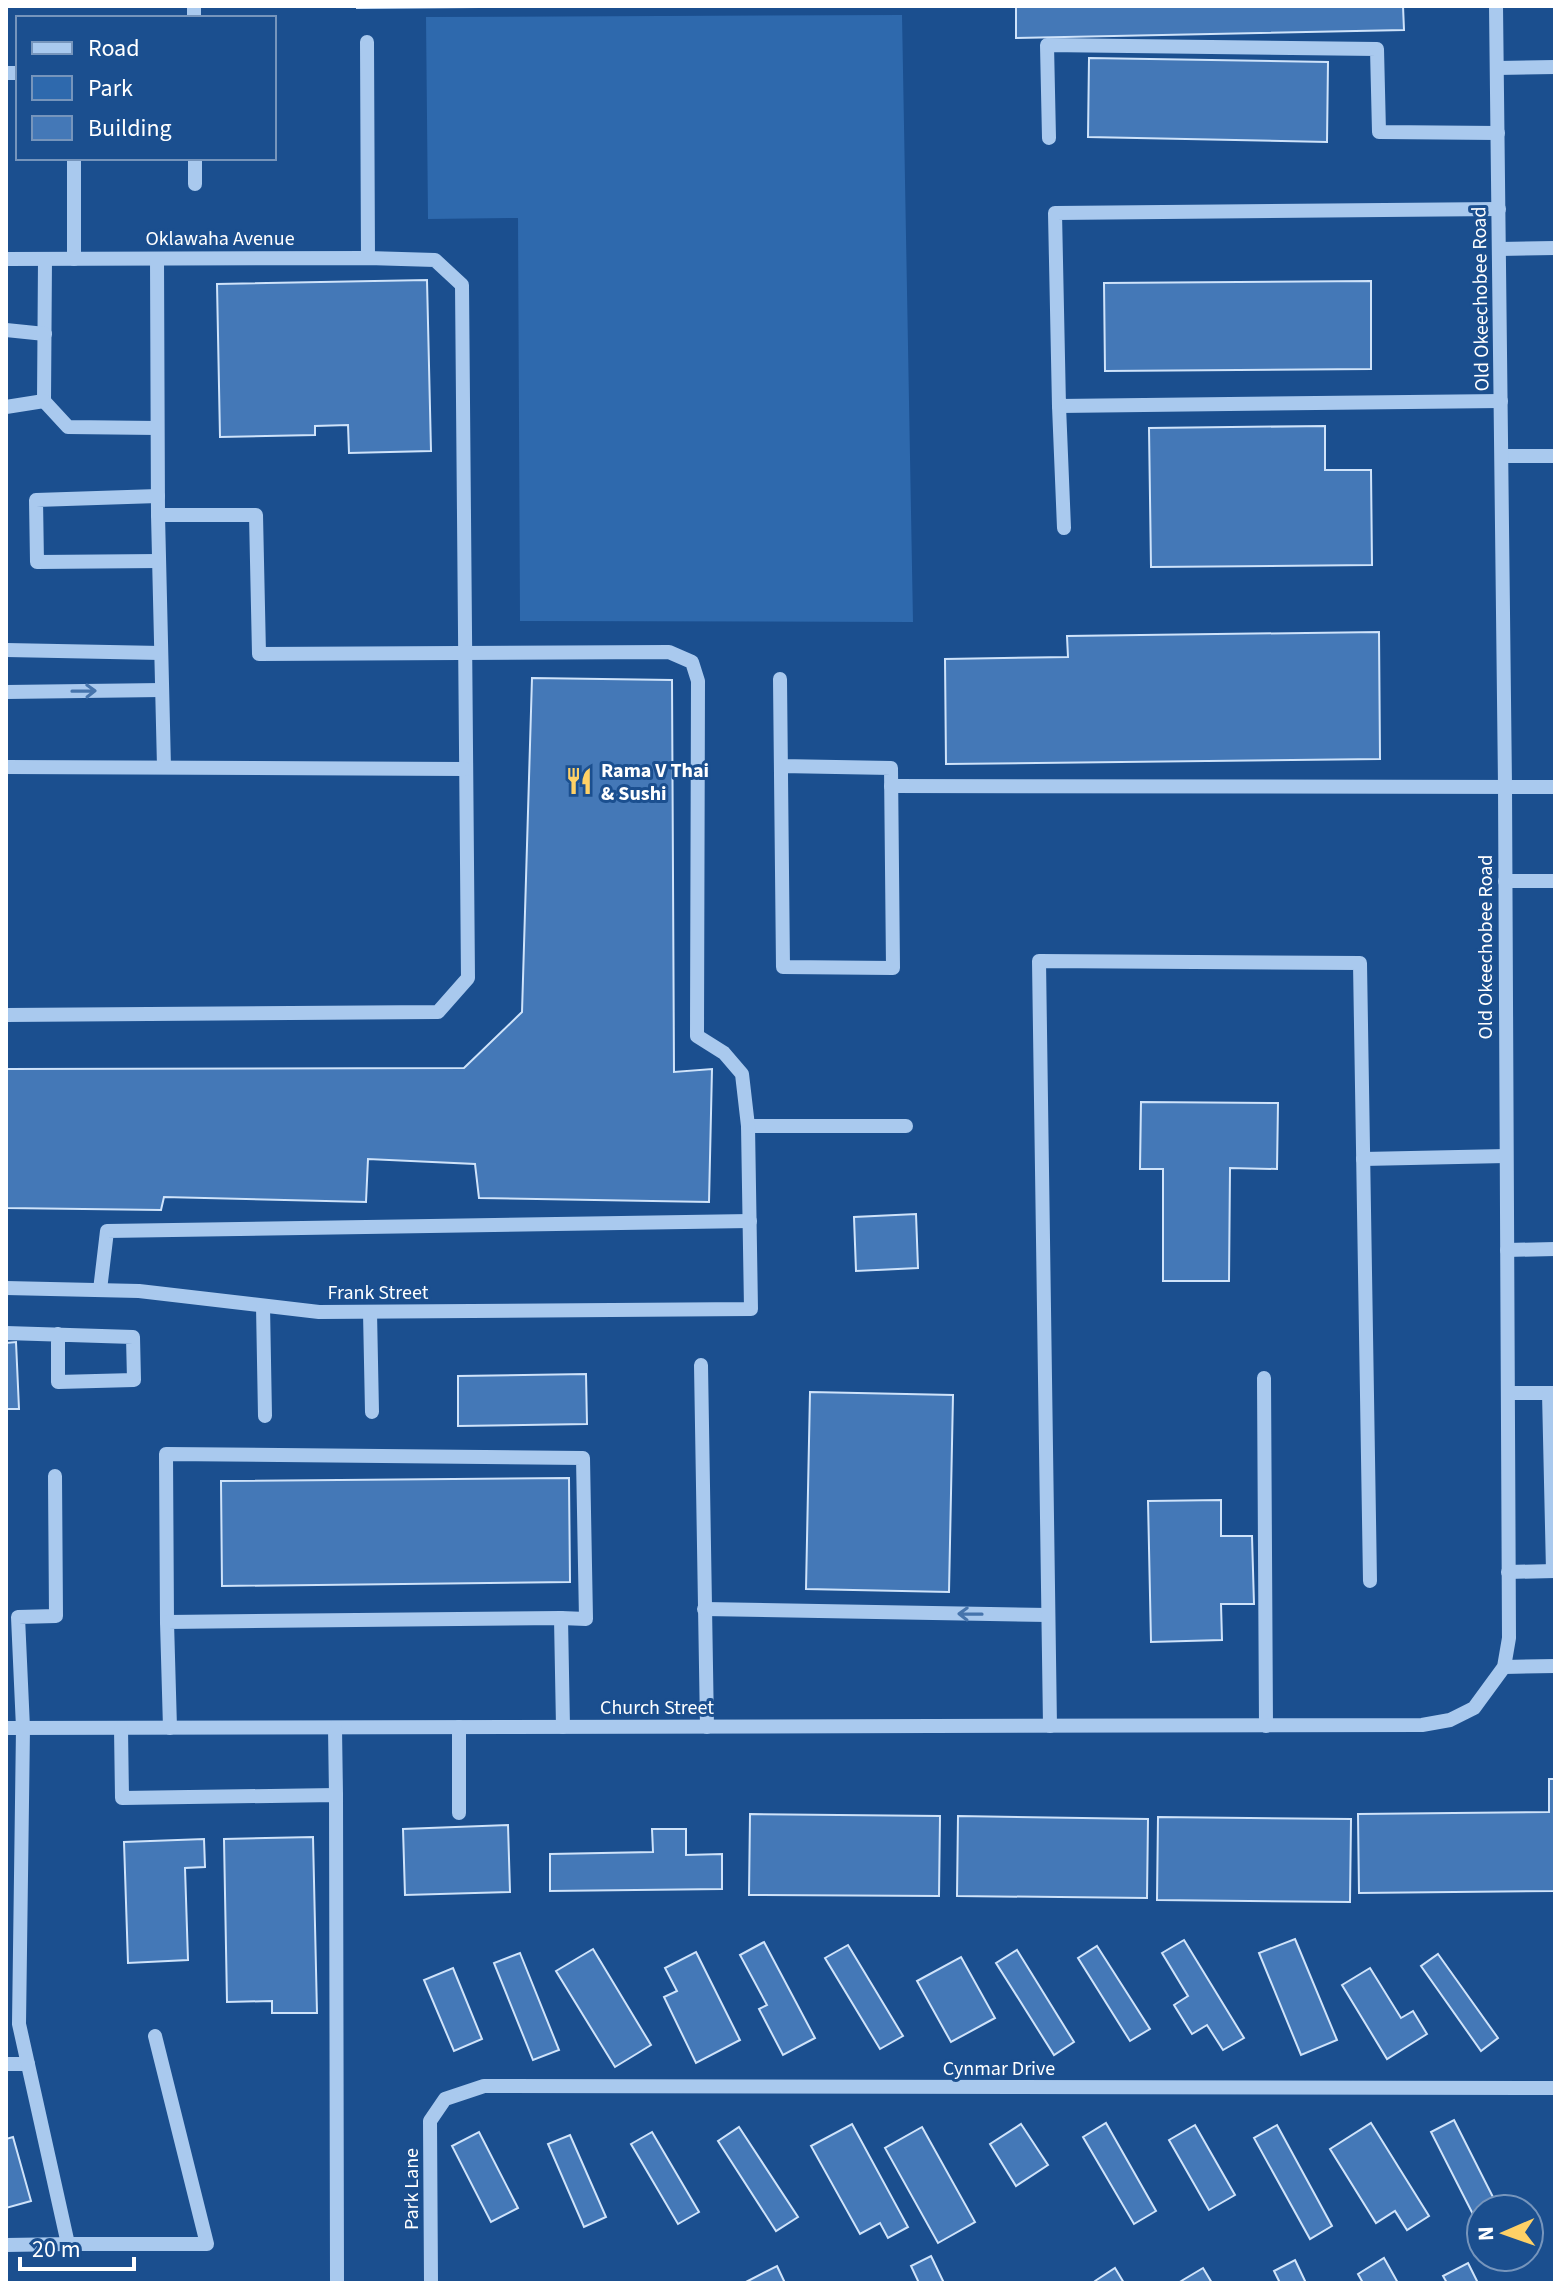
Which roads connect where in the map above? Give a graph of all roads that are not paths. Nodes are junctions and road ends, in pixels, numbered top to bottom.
1 (1496, 6) edge
2 (367, 42) dead end
3 (1555, 67) edge
4 (1497, 68) junction
5 (1498, 133) junction
6 (1049, 138) dead end
7 (74, 160) edge
8 (195, 160) edge
9 (195, 184) dead end
10 (1499, 209) junction
11 (1555, 248) edge
12 (1499, 249) junction
13 (368, 258) junction
14 (6, 259) edge
15 (45, 259) junction
16 (74, 259) junction
17 (157, 259) junction
18 (6, 330) edge
19 (45, 334) junction
20 (44, 401) junction
21 (1501, 401) junction
22 (1059, 406) junction
23 (6, 407) edge
24 (157, 428) junction
25 (1502, 456) junction
26 (1555, 456) edge
27 (158, 496) junction
28 (158, 515) junction
29 (1064, 528) dead end
30 (159, 561) junction
31 (6, 650) edge
32 (161, 653) junction
33 (464, 653) junction
34 (780, 679) dead end
35 (162, 690) junction
36 (6, 692) edge
37 (781, 766) junction
38 (6, 767) edge
39 (164, 767) junction
40 (465, 769) junction
41 (891, 786) junction
42 (1505, 786) junction
43 (1555, 787) edge
44 (1505, 881) junction
45 (1555, 881) edge
46 (6, 1015) edge
47 (748, 1126) junction
48 (906, 1126) dead end
49 (1506, 1156) junction
50 (1363, 1159) junction
51 (750, 1221) junction
52 (1555, 1249) edge
53 (1507, 1250) junction
54 (6, 1288) edge
55 (100, 1290) junction
56 (263, 1306) junction
57 (370, 1312) junction
58 (6, 1333) edge
59 (58, 1334) junction
60 (701, 1365) dead end
61 (1264, 1378) dead end
62 (1508, 1393) junction
63 (1552, 1393) edge
64 (372, 1412) dead end
65 (265, 1416) dead end
66 (55, 1476) dead end
67 (1554, 1571) edge
68 (1508, 1572) junction
69 (1370, 1581) dead end
70 (704, 1609) junction
71 (1048, 1615) junction
72 (12, 1617) edge
73 (561, 1618) junction
74 (167, 1622) junction
75 (1555, 1666) edge
76 (1504, 1667) junction
77 (1308, 1725) joint
78 (1050, 1726) junction
79 (1266, 1726) junction
80 (459, 1727) junction
81 (563, 1727) junction
82 (707, 1727) junction
83 (6, 1728) edge
84 (23, 1728) junction
85 (121, 1728) junction
86 (170, 1728) junction
87 (335, 1728) junction
88 (336, 1795) junction
89 (459, 1813) dead end
90 (14, 1826) edge
91 (13, 1980) edge
92 (155, 2036) dead end
93 (6, 2064) edge
94 (28, 2064) junction
95 (1555, 2088) edge
96 (445, 2099) joint
97 (68, 2244) junction
98 (6, 2245) edge
99 (337, 2283) edge
100 (431, 2283) edge

1 - 4 street, Old Okeechobee Road
2 - 13 street
3 - 4 street
4 - 5 street, Old Okeechobee Road
5 - 6 street
5 - 10 street, Old Okeechobee Road
7 - 16 street
8 - 9 street
10 - 12 street, Old Okeechobee Road
10 - 22 street
11 - 12 street
12 - 21 street, Old Okeechobee Road
13 - 17 street, Oklawaha Avenue
13 - 33 street, Oklawaha Avenue
14 - 15 street, Oklawaha Avenue
15 - 16 street, Oklawaha Avenue
15 - 19 street
16 - 17 street, Oklawaha Avenue
17 - 24 street
18 - 19 street
19 - 20 street
20 - 23 street
20 - 24 street
21 - 22 street
21 - 25 street, Old Okeechobee Road
22 - 29 street
24 - 27 street
25 - 26 street
25 - 42 street, Old Okeechobee Road
27 - 28 street
27 - 30 street
28 - 30 street
28 - 33 street
30 - 32 street
31 - 32 street
32 - 35 street
33 - 40 street
33 - 47 street
34 - 37 street
36 -> 35 street
35 - 39 street
37 - 41 street
37 - 41 street
38 - 39 street
39 - 40 street
40 - 46 street
41 - 42 street
42 - 43 street
42 - 44 street, Old Okeechobee Road
44 - 45 street
44 - 49 street, Old Okeechobee Road
47 - 48 street
47 - 51 street
49 - 50 street
49 - 53 street, Old Okeechobee Road
50 - 69 street
50 - 71 street
51 - 55 street
51 - 57 street, Frank Street
52 - 53 street
53 - 62 street, Old Okeechobee Road
54 - 55 street, Frank Street
55 - 56 street, Frank Street
56 - 57 street, Frank Street
56 - 65 street
57 - 64 street
58 - 59 street
59 - 59 street
60 - 70 street
61 - 79 street
62 - 63 street
62 - 68 street, Old Okeechobee Road
63 - 67 street
66 - 72 street
67 - 68 street
68 - 76 street, Old Okeechobee Road
71 -> 70 street
70 - 82 street
71 - 78 street
72 - 84 street
73 - 74 street
73 - 74 street
73 - 81 street
74 - 86 street
75 - 76 street
76 - 77 street, Old Okeechobee Road
77 - 79 street, Church Street
78 - 79 street, Church Street
78 - 82 street, Church Street
80 - 81 street, Church Street
80 - 87 street, Church Street
80 - 89 street
81 - 82 street, Church Street
83 - 84 street, Church Street
84 - 85 street, Church Street
84 - 90 street
85 - 86 street, Church Street
85 - 88 street
86 - 87 street, Church Street
87 - 88 street
88 - 99 street
90 - 91 street
91 - 94 street
92 - 97 street
93 - 94 street
94 - 97 street
95 - 96 street, Cynmar Drive
96 - 100 street, Park Lane
97 - 98 street

